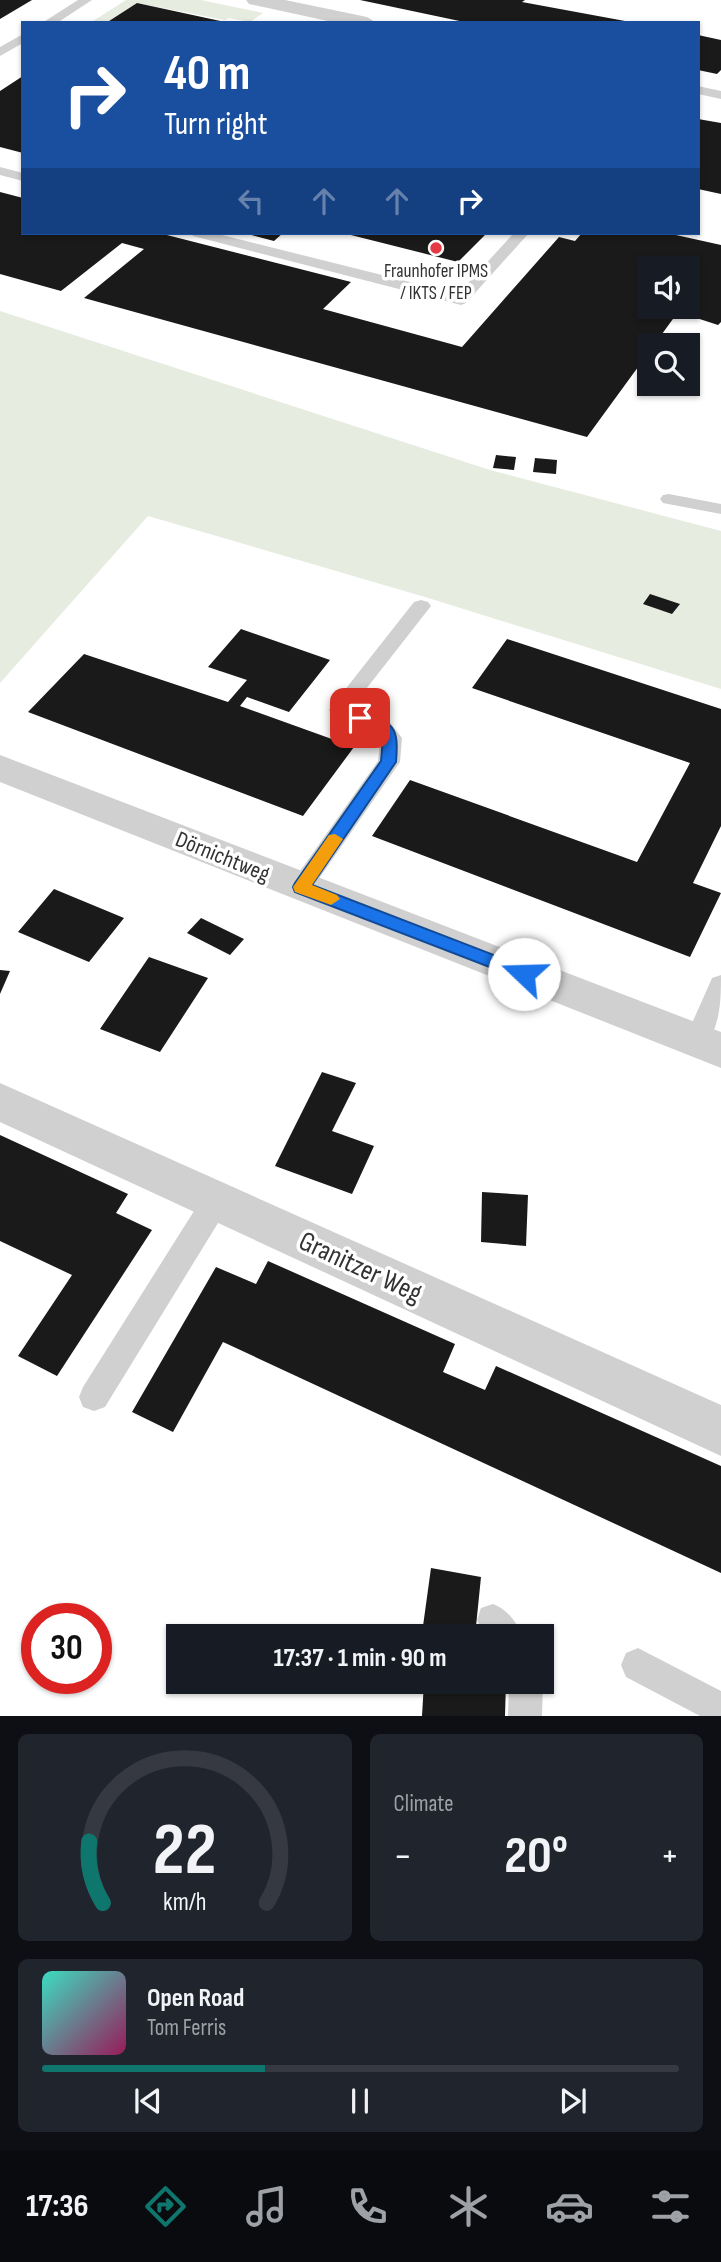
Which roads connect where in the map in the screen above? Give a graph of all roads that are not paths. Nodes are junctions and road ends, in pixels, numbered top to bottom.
1 (86, 0) edge
2 (256, 0) edge
3 (51, 21) edge
4 (357, 21) edge
5 (21, 39) edge
6 (0, 52) edge
7 (700, 90) edge
8 (721, 95) edge
9 (0, 172) edge
10 (21, 177) edge
11 (206, 235) edge
12 (520, 235) edge
13 (669, 499) dead end
14 (721, 509) edge
15 (421, 606) dead end
16 (0, 768) edge
17 (301, 887) junction
18 (721, 985) edge
19 (709, 1046) edge
20 (0, 1102) edge
21 (216, 1201) junction
22 (94, 1396) dead end
23 (721, 1431) edge
24 (638, 1665) dead end
25 (526, 1694) edge
26 (721, 1709) edge
27 (525, 1716) edge

1 - 3 lane
2 - 4 street
5 - 6 lane
7 - 8 lane
9 - 10 lane
11 - 12 lane
13 - 14 lane
15 - 17 lane
16 - 17 street, Dörnichtweg
17 - 19 street, Dörnichtweg
18 - 19 lane
20 - 21 street, Granitzer Weg
21 - 22 lane
21 - 23 street, Granitzer Weg
24 - 26 lane
25 - 27 lane

